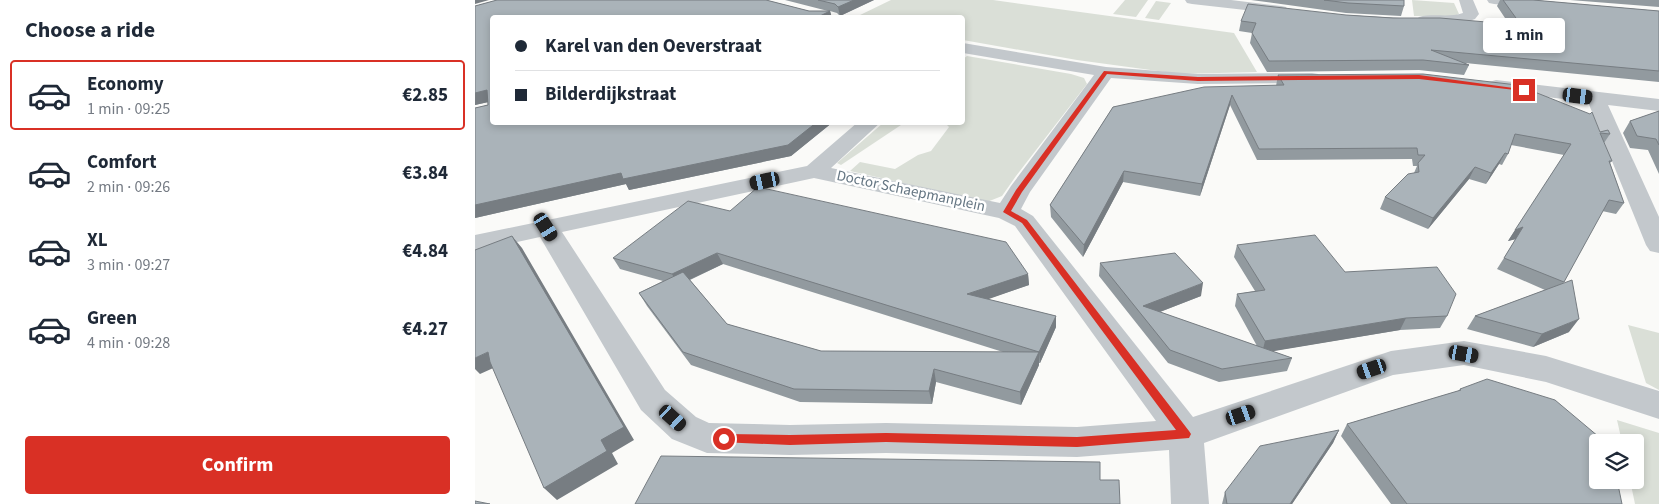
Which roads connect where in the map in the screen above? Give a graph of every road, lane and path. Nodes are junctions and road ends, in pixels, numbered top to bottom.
1 (1192, 0) edge
2 (1466, 0) edge
3 (1494, 0) edge
4 (1553, 5) edge
5 (1296, 12) edge
6 (1411, 20) edge
7 (965, 48) edge
8 (1106, 72) junction
9 (1333, 78) edge
10 (1478, 84) edge
11 (1596, 98) junction
12 (1659, 105) edge
13 (868, 125) edge
14 (814, 171) junction
15 (1007, 212) junction
16 (546, 227) junction
17 (475, 243) edge
18 (1659, 244) edge
19 (1659, 406) edge
20 (1185, 434) junction
21 (1190, 504) edge

1 - 5 street
2 - 6 street
3 - 4 street
7 - 8 street
8 - 9 street
8 - 15 street, Doctor Schaepmanplein
10 - 11 street
11 - 12 street
11 - 18 street
13 - 14 street, Doctor Schaepmanplein
14 - 15 street, Doctor Schaepmanplein
14 - 16 street
15 - 20 street
16 - 17 street
16 - 20 street
19 - 20 street
20 - 21 street

